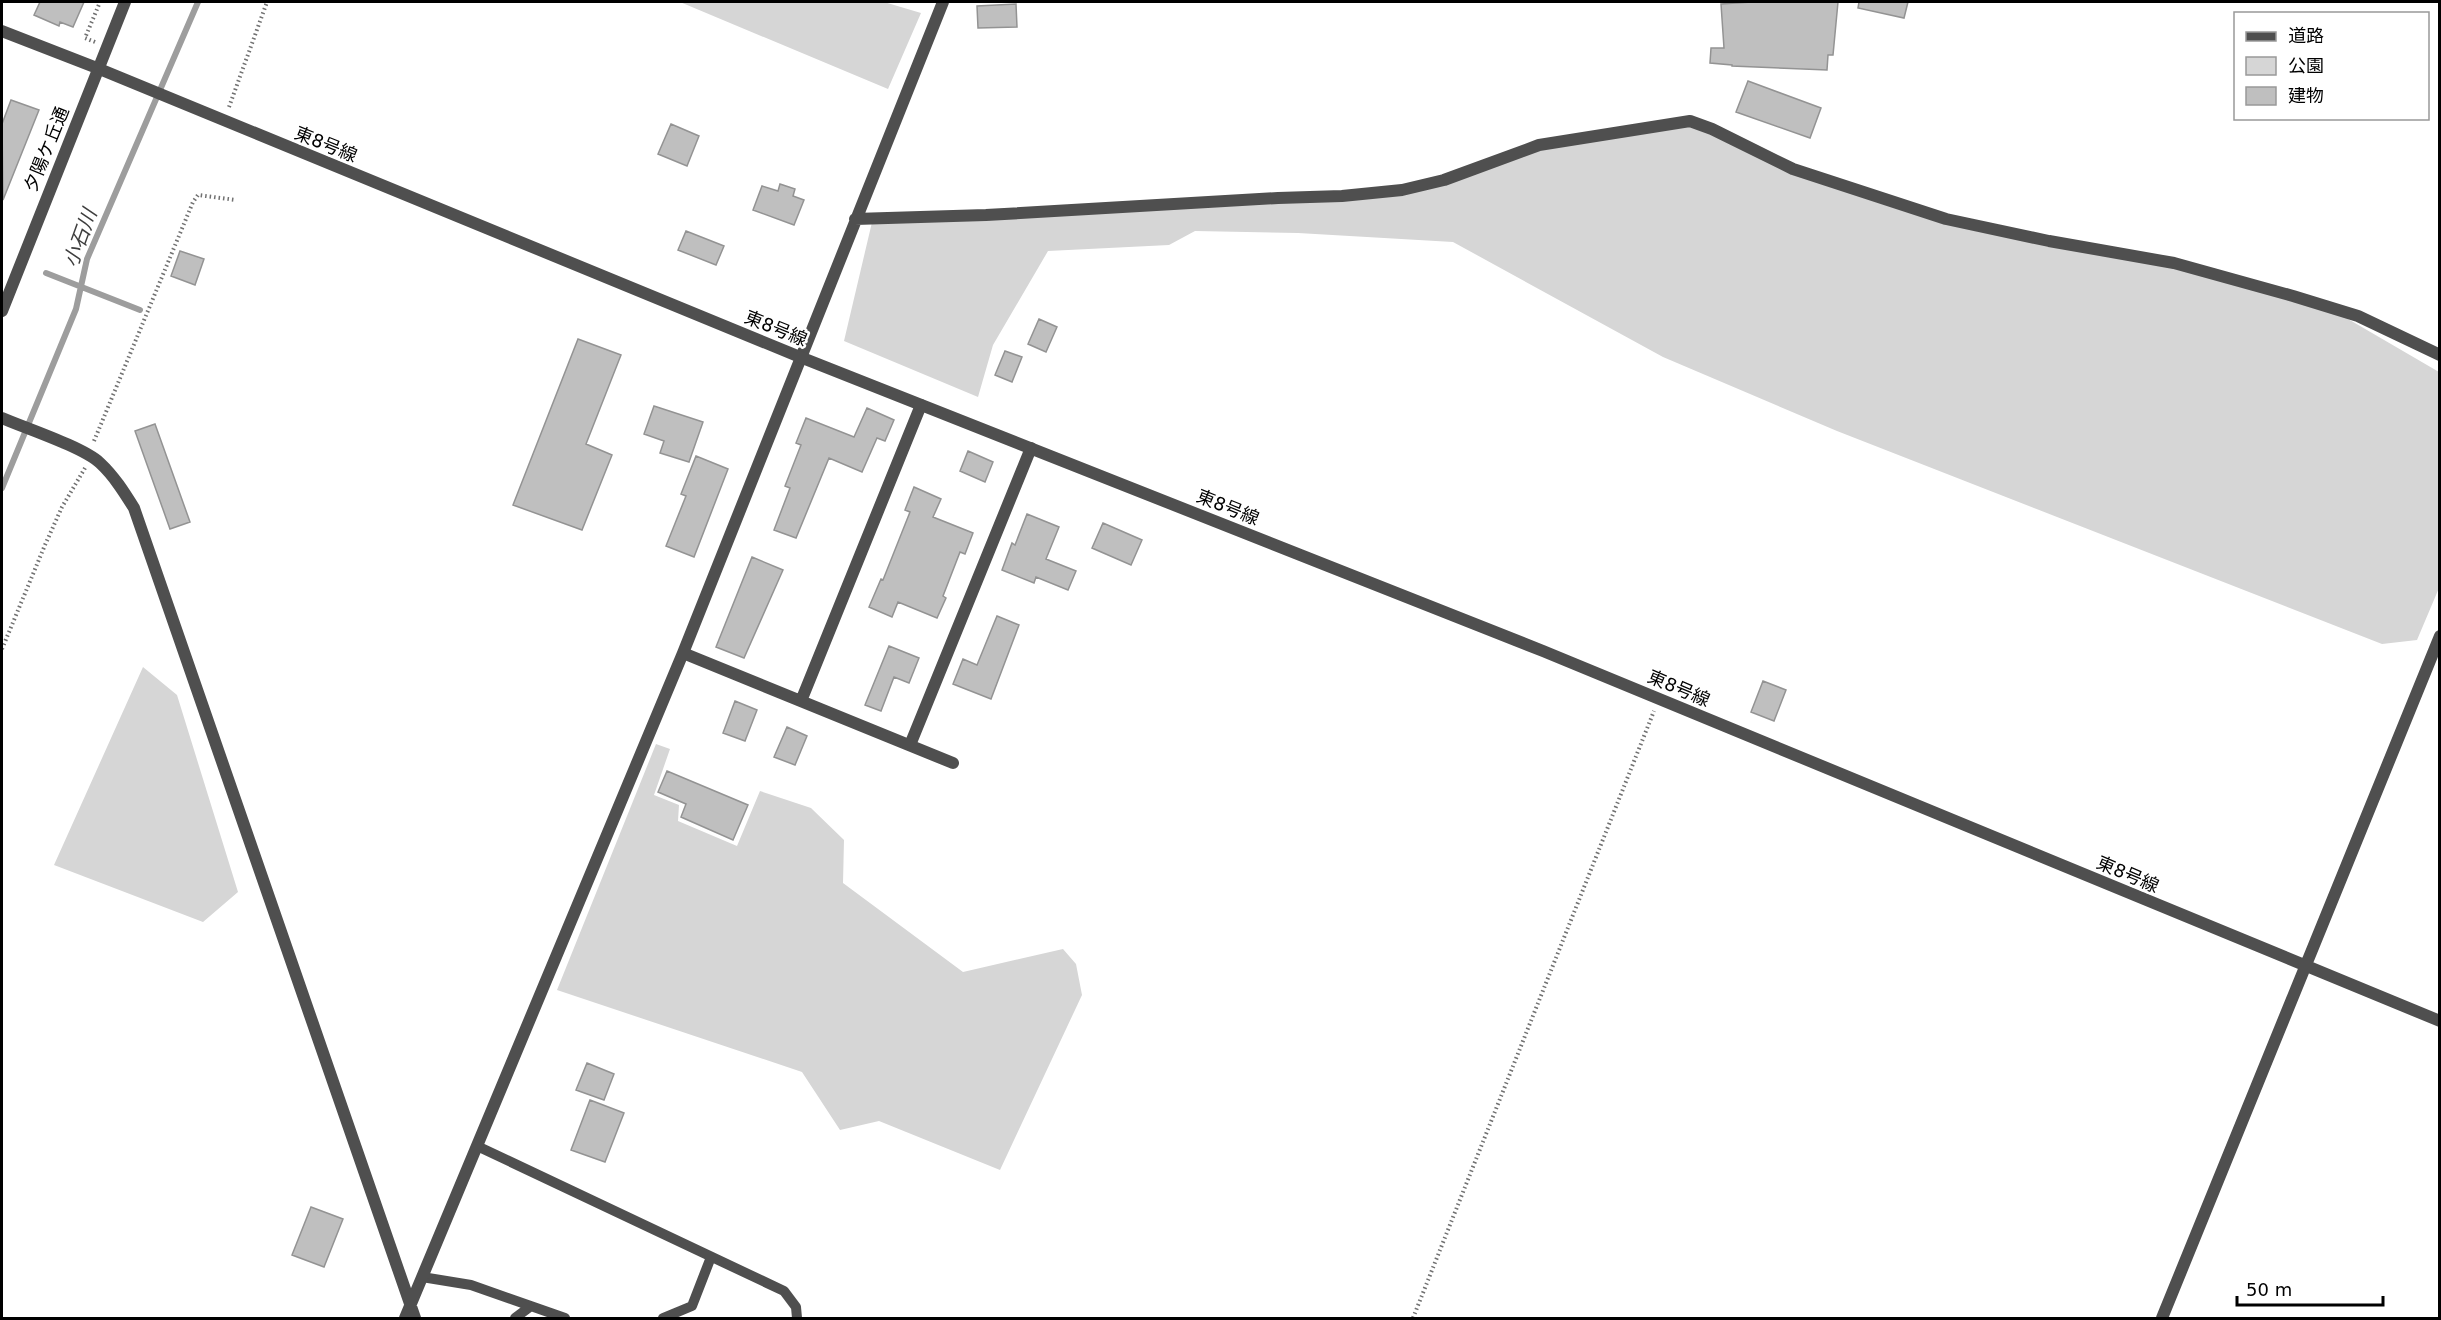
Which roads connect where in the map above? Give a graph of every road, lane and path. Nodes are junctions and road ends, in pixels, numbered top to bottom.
1 (100, 2) edge
2 (125, 2) edge
3 (267, 2) edge
4 (943, 2) edge
5 (2, 31) edge
6 (106, 47) junction
7 (98, 68) junction
8 (223, 122) junction
9 (236, 200) dead end
10 (855, 219) junction
11 (2, 311) edge
12 (2439, 355) edge
13 (800, 357) junction
14 (921, 405) junction
15 (2, 418) edge
16 (1031, 448) junction
17 (88, 455) junction
18 (2439, 636) edge
19 (2, 649) edge
20 (683, 653) junction
21 (1659, 699) junction
22 (801, 701) junction
23 (910, 744) junction
24 (953, 763) dead end
25 (2305, 966) junction
26 (2439, 1021) edge
27 (477, 1146) junction
28 (711, 1257) junction
29 (422, 1277) junction
30 (531, 1306) junction
31 (410, 1315) edge
32 (515, 1318) edge
33 (566, 1318) edge
34 (663, 1318) edge
35 (797, 1318) edge
36 (1413, 1318) edge
37 (2162, 1318) edge

1 - 6 path
2 - 6 street, 夕陽ケ丘通
3 - 8 path
4 - 10 street
5 - 7 street, 東8号線
6 - 7 street, 夕陽ケ丘通
7 - 8 street, 東8号線
7 - 11 street, 夕陽ケ丘通
8 - 13 street, 東8号線
9 - 17 path
10 - 12 street
10 - 13 street
13 - 14 street, 東8号線
13 - 20 street
14 - 16 street, 東8号線
14 - 22 street
15 - 17 street
16 - 21 street, 東8号線
16 - 23 street
17 - 19 path
17 - 31 street
18 - 25 street
20 - 22 street
20 - 27 street
21 - 25 street, 東8号線
21 - 36 path
22 - 23 street
23 - 24 street
25 - 26 street, 東8号線
25 - 37 street
27 - 28 lane
27 - 29 street
28 - 34 lane
28 - 35 lane
29 - 30 lane
29 - 31 street
30 - 32 lane
30 - 33 lane

